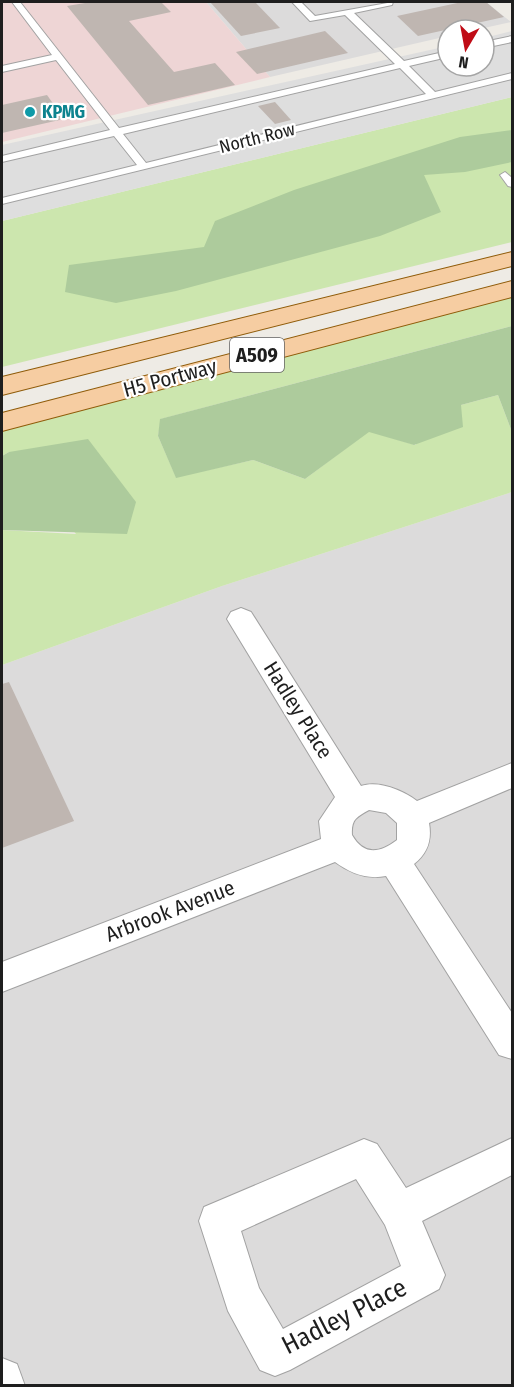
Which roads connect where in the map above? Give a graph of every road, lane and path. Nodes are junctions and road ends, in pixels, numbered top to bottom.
1 (16, 2) edge
2 (296, 2) edge
3 (388, 2) edge
4 (347, 12) junction
5 (513, 39) edge
6 (496, 43) edge
7 (58, 57) junction
8 (436, 57) edge
9 (401, 65) junction
10 (2, 69) edge
11 (513, 76) edge
12 (433, 95) junction
13 (117, 132) junction
14 (2, 159) edge
15 (143, 166) junction
16 (2, 201) edge
17 (513, 259) edge
18 (513, 289) edge
19 (2, 386) edge
20 (2, 422) edge
21 (241, 619) dead end
22 (513, 775) edge
23 (354, 801) junction
24 (411, 817) junction
25 (339, 846) junction
26 (395, 861) junction
27 (2, 977) edge
28 (513, 1043) edge
29 (513, 1156) edge
30 (399, 1212) junction
31 (2, 1378) edge
32 (4, 1386) edge

1 - 7 lane
2 - 4 lane
3 - 4 lane
4 - 9 lane
5 - 6 lane
7 - 10 lane
7 - 13 lane
8 - 9 lane
9 - 12 lane
9 - 13 lane
11 - 12 lane, North Row
12 - 15 lane, North Row
13 - 14 lane
13 - 15 lane
15 - 16 lane, North Row
17 - 19 main road, H5 Portway / A509
18 - 20 main road, H5 Portway / A509
21 - 23 street, Hadley Place
22 - 24 street
23 - 24 street
23 - 25 street
24 - 26 street
25 - 26 street
25 - 27 street, Arbrook Avenue
26 - 28 street
29 - 30 street
30 - 30 street, Hadley Place
31 - 32 street

